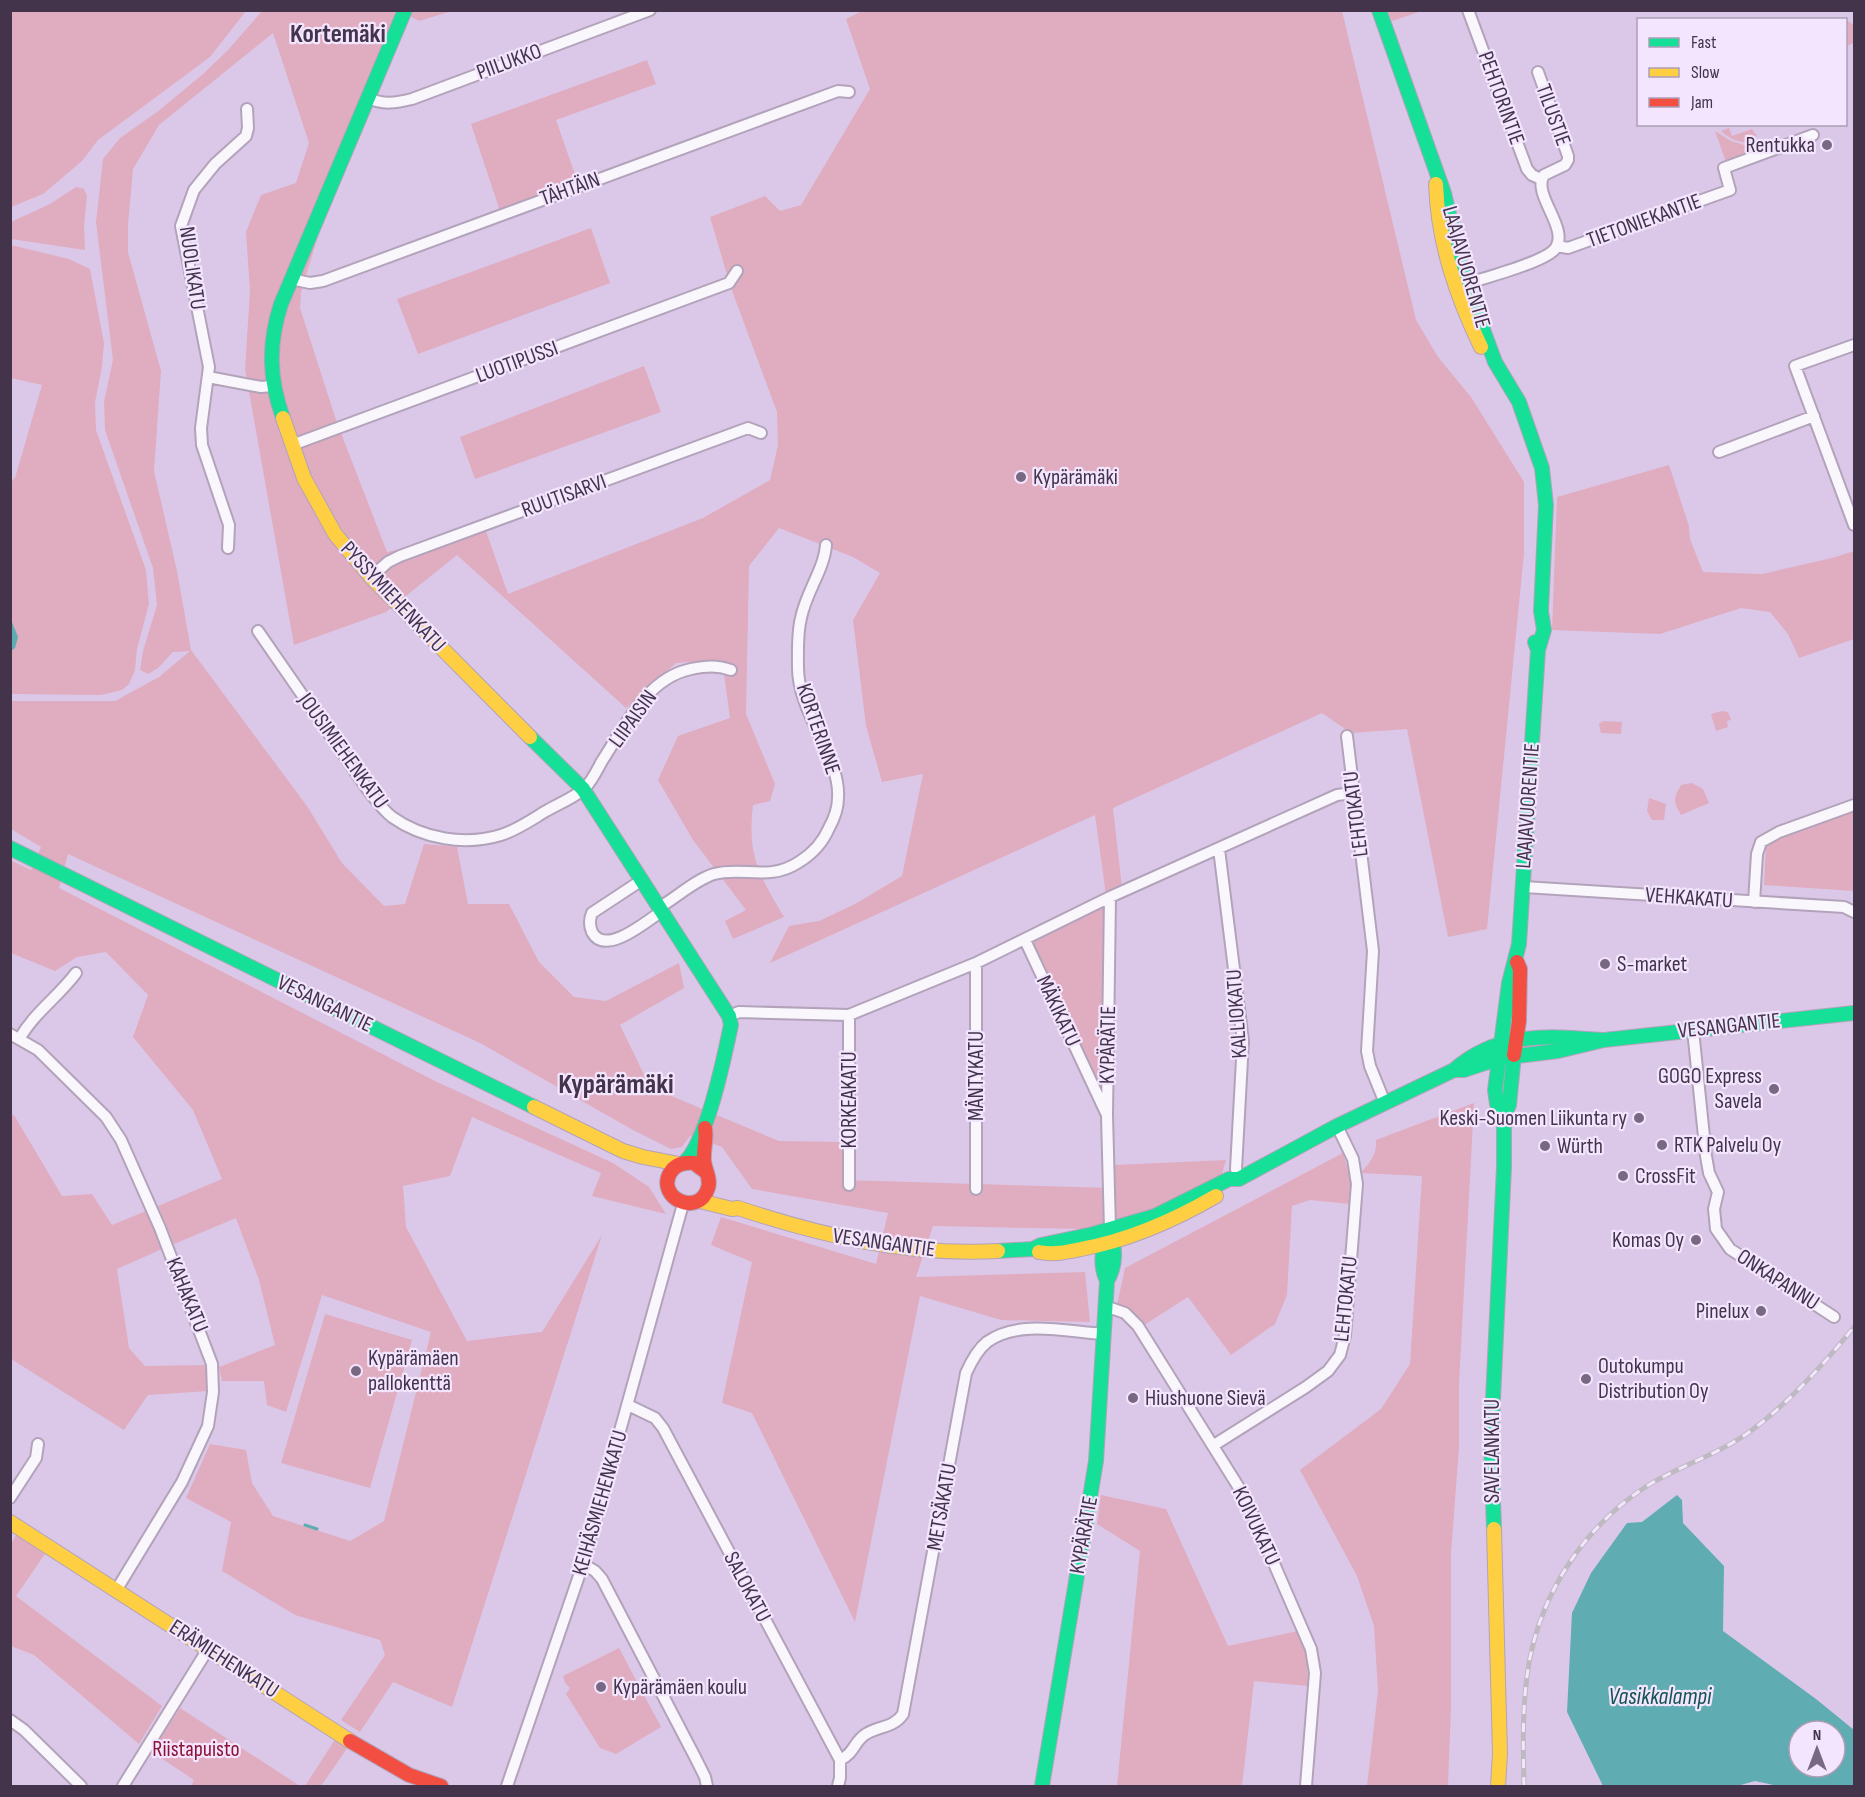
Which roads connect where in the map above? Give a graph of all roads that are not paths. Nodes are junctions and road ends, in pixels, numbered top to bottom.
1 (405, 10) edge
2 (650, 10) edge
3 (1379, 10) edge
4 (1468, 10) edge
5 (1538, 72) dead end
6 (849, 92) dead end
7 (368, 98) junction
8 (246, 109) dead end
9 (1813, 135) dead end
10 (1541, 179) junction
11 (1557, 246) junction
12 (737, 271) dead end
13 (291, 279) junction
14 (1462, 286) junction
15 (1854, 345) edge
16 (208, 377) junction
17 (273, 386) junction
18 (1814, 416) junction
19 (761, 433) dead end
20 (292, 445) junction
21 (1719, 452) dead end
22 (1854, 525) edge
23 (826, 545) dead end
24 (228, 548) dead end
25 (371, 578) junction
26 (258, 631) dead end
27 (731, 670) dead end
28 (1347, 736) dead end
29 (583, 789) junction
30 (1353, 793) junction
31 (1854, 805) edge
32 (10, 848) edge
33 (1219, 849) junction
34 (642, 879) junction
35 (1523, 887) junction
36 (1110, 897) junction
37 (1755, 902) junction
38 (661, 909) junction
39 (1854, 912) edge
40 (1025, 940) junction
41 (976, 963) junction
42 (76, 973) dead end
43 (1854, 1013) edge
44 (849, 1014) junction
45 (729, 1016) junction
46 (1693, 1030) junction
47 (15, 1036) edge
48 (1604, 1040) junction
49 (1509, 1042) junction
50 (1507, 1057) junction
51 (1454, 1070) junction
52 (1385, 1103) junction
53 (1107, 1115) junction
54 (1337, 1126) junction
55 (705, 1127) junction
56 (640, 1158) junction
57 (681, 1163) junction
58 (706, 1172) junction
59 (1239, 1179) junction
60 (667, 1181) junction
61 (849, 1185) dead end
62 (709, 1187) junction
63 (976, 1189) dead end
64 (700, 1201) junction
65 (738, 1208) junction
66 (681, 1210) junction
67 (1110, 1229) junction
68 (1109, 1244) junction
69 (1033, 1250) junction
70 (1105, 1306) junction
71 (1834, 1317) dead end
72 (1104, 1334) junction
73 (628, 1405) junction
74 (38, 1444) dead end
75 (1214, 1445) junction
76 (10, 1498) edge
77 (10, 1521) edge
78 (583, 1564) junction
79 (117, 1589) junction
80 (208, 1649) junction
81 (10, 1720) edge
82 (840, 1760) junction
83 (81, 1786) edge
84 (123, 1786) edge
85 (441, 1786) edge
86 (507, 1786) edge
87 (707, 1786) edge
88 (838, 1786) edge
89 (1042, 1786) edge
90 (1306, 1786) edge
91 (1498, 1786) edge

1 - 7 main road, PYSSYMIEHENKATU
2 - 7 street, PIILUKKO
3 - 14 main road, LAAJAVUORENTIE
4 - 10 street, PEHTORINTIE
5 - 10 street, TILUSTIE
6 - 13 street, TÄHTÄIN
7 - 13 main road, PYSSYMIEHENKATU
8 - 16 street, NUOLIKATU
9 - 11 street, TIETONIEKANTIE
10 - 11 street, TILUSTIE
11 - 14 street
12 - 20 street, LUOTIPUSSI
13 - 17 main road, PYSSYMIEHENKATU
14 - 35 main road, LAAJAVUORENTIE
15 - 18 street
16 - 17 street
16 - 24 street, NUOLIKATU
17 - 20 main road, PYSSYMIEHENKATU
18 - 21 street
18 - 22 street
19 - 25 street, RUUTISARVI
20 - 25 main road, PYSSYMIEHENKATU
23 - 38 street, KORTERINNE
25 - 29 main road, PYSSYMIEHENKATU
26 - 29 street, JOUSIMIEHENKATU
27 - 29 street, LIIPAISIN
28 - 30 street, LEHTOKATU
29 - 34 main road, PYSSYMIEHENKATU
30 - 33 street
30 - 52 street, LEHTOKATU
31 - 37 street
32 - 56 main road, VESANGANTIE
33 - 36 street
33 - 59 street, KALLIOKATU
34 - 38 main road, PYSSYMIEHENKATU
34 - 38 street, KORTERINNE
35 - 37 street, VEHKAKATU
35 - 49 main road, LAAJAVUORENTIE
36 - 40 street
36 - 53 street, KYPÄRÄTIE
37 - 39 street, VEHKAKATU
38 - 45 main road, PYSSYMIEHENKATU
40 - 41 street
40 - 53 street, MÄKIKATU
41 - 44 street
41 - 63 street, MÄNTYKATU
42 - 47 street
43 - 46 main road, VESANGANTIE
44 - 45 street
44 - 61 street, KORKEAKATU
45 - 55 main road
46 - 48 main road, VESANGANTIE
46 - 71 street, ONKAPANNU
47 - 79 street, KAHAKATU
48 - 49 main road, VESANGANTIE
48 - 50 main road, VESANGANTIE
49 - 50 main road, LAAJAVUORENTIE
49 - 51 main road, VESANGANTIE
50 - 51 main road, VESANGANTIE
50 - 91 main road, SAVELANKATU
51 - 52 main road, VESANGANTIE
52 - 54 main road, VESANGANTIE
53 - 67 street, KYPÄRÄTIE
54 - 59 main road, VESANGANTIE
54 - 75 street, LEHTOKATU
55 - 57 main road
55 - 58 main road
56 - 57 main road, VESANGANTIE
56 - 60 main road, VESANGANTIE
57 - 58 main road
57 - 60 main road
58 - 62 main road
59 - 67 main road, VESANGANTIE
59 - 68 main road, VESANGANTIE
60 - 66 main road
62 - 64 main road
62 - 65 main road, VESANGANTIE
64 - 65 main road, VESANGANTIE
64 - 66 main road
65 - 69 main road, VESANGANTIE
66 - 73 street, KEIHÄSMIEHENKATU
67 - 68 main road, KYPÄRÄTIE
67 - 69 main road, VESANGANTIE
68 - 69 main road, VESANGANTIE
68 - 70 main road, KYPÄRÄTIE
70 - 72 main road, KYPÄRÄTIE
70 - 75 street, KOIVUKATU
72 - 82 street, METSÄKATU
72 - 89 main road, KYPÄRÄTIE
73 - 78 street, KEIHÄSMIEHENKATU
73 - 82 street, SALOKATU
74 - 76 street
75 - 90 street, KOIVUKATU
77 - 79 main road, ERÄMIEHENKATU
78 - 86 street, KEIHÄSMIEHENKATU
78 - 87 street
79 - 80 main road, ERÄMIEHENKATU
80 - 84 street
80 - 85 main road, ERÄMIEHENKATU
81 - 83 street
82 - 88 street

